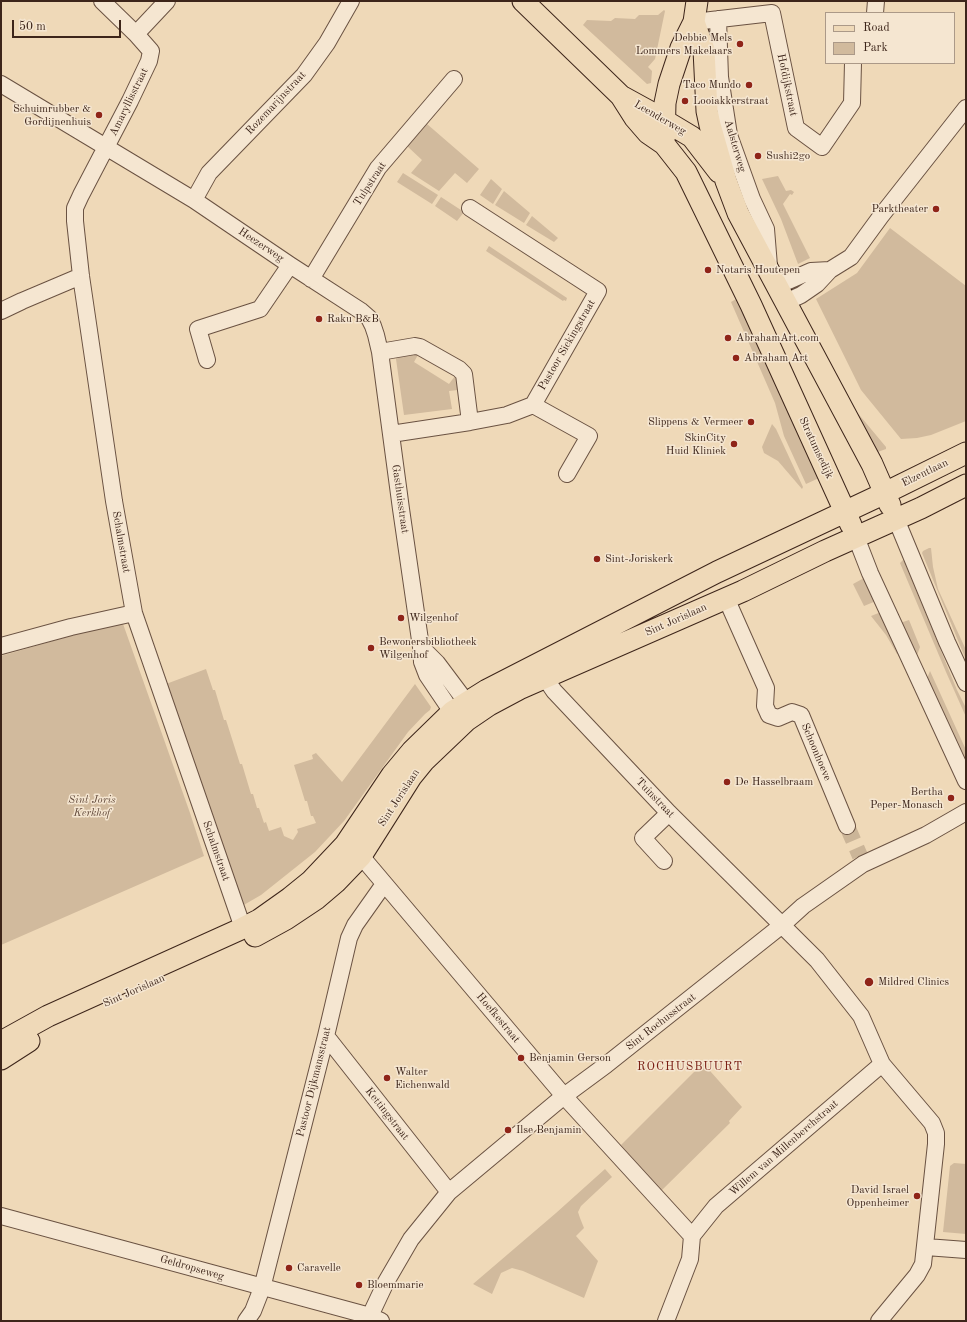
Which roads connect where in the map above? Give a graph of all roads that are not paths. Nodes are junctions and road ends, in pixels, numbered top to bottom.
1 (102, 1) edge
2 (167, 1) edge
3 (350, 1) edge
4 (523, 1) edge
5 (697, 1) edge
6 (876, 1) edge
7 (875, 12) edge
8 (718, 19) junction
9 (694, 22) junction
10 (136, 34) junction
11 (853, 64) edge
12 (454, 79) dead end
13 (1, 84) edge
14 (621, 96) junction
15 (966, 108) edge
16 (664, 120) junction
17 (664, 144) junction
18 (106, 147) junction
19 (726, 180) junction
20 (194, 200) junction
21 (470, 208) dead end
22 (290, 265) junction
23 (81, 276) junction
24 (312, 279) junction
25 (777, 286) junction
26 (1, 311) edge
27 (380, 352) junction
28 (207, 360) dead end
29 (533, 405) junction
30 (470, 422) junction
31 (391, 434) junction
32 (966, 453) edge
33 (567, 474) dead end
34 (966, 485) edge
35 (885, 493) junction
36 (845, 512) junction
37 (896, 519) junction
38 (856, 537) junction
39 (726, 598) junction
40 (134, 613) junction
41 (1, 646) edge
42 (540, 671) junction
43 (966, 683) edge
44 (462, 712) junction
45 (966, 781) edge
46 (966, 812) edge
47 (669, 813) junction
48 (847, 826) tunnel mouth
49 (361, 856) junction
50 (664, 861) dead end
51 (384, 884) junction
52 (782, 926) junction
53 (243, 928) junction
54 (326, 1036) junction
55 (1, 1042) edge
56 (1, 1059) edge
57 (882, 1064) junction
58 (564, 1096) junction
59 (448, 1192) junction
60 (1, 1216) edge
61 (692, 1236) junction
62 (926, 1247) junction
63 (966, 1250) edge
64 (262, 1288) junction
65 (375, 1319) edge
66 (246, 1321) edge
67 (666, 1321) edge
68 (879, 1321) edge

1 - 10 street
2 - 10 street
3 - 20 street, Rozemarijnstraat
4 - 14 main road, Leenderweg
5 - 9 main road, Aalsterweg
6 - 7 street
8 - 9 street
8 - 11 street, Hofdijkstraat
8 - 25 street, Aalsterweg
9 - 16 main road, Aalsterweg
9 - 19 main road, Aalsterweg
10 - 18 street, Amaryllisstraat
12 - 24 street, Tulpstraat
13 - 18 street, Heezerweg
14 - 16 main road, Leenderweg
14 - 17 main road, Leenderweg
15 - 25 street
16 - 17 main road
16 - 19 main road, Leenderweg
17 - 36 main road, Stratumsedijk
18 - 20 street, Heezerweg
18 - 23 street, Schalmstraat
19 - 25 main road
20 - 22 street, Heezerweg
21 - 29 street, Pastoor Sickingstraat
22 - 24 street, Heezerweg
22 - 28 street
23 - 26 street
23 - 40 street, Schalmstraat
24 - 27 street, Heezerweg
25 - 35 main road
27 - 30 street
27 - 31 street, Gasthuisstraat
29 - 30 street
29 - 33 street
30 - 31 street
31 - 44 street, Gasthuisstraat
32 - 35 main road, Elzentlaan
34 - 37 main road
35 - 36 main road, Elzentlaan
35 - 37 main road
36 - 38 main road, Stratumsedijk
36 - 42 main road, Sint Jorislaan
37 - 38 main road, Sint Jorislaan
37 - 43 street
38 - 39 main road, Sint Jorislaan
38 - 45 street, Stratumsedijk
39 - 42 main road, Sint Jorislaan
39 - 48 street, Schoonhoeve
40 - 41 street
40 - 53 street, Schalmstraat
42 - 44 main road, Sint Jorislaan
42 - 47 street, Tuinstraat
44 - 49 main road, Sint Jorislaan
44 - 53 main road, Sint Jorislaan
46 - 52 street, Sint Rochusstraat
47 - 50 street
47 - 52 street, Tuinstraat
49 - 51 street, Hoefkestraat
49 - 56 main road, Sint Jorislaan
51 - 54 street, Pastoor Dijkmansstraat
51 - 58 street, Hoefkestraat
52 - 57 street, Tuinstraat
52 - 58 street, Sint Rochusstraat
53 - 55 main road, Sint Jorislaan
54 - 59 street, Kettingstraat
54 - 64 street, Pastoor Dijkmansstraat
57 - 61 street, Willem van Millenberchstraat
57 - 62 street, Tuinstraat
58 - 59 street, Sint Rochusstraat
58 - 61 street, Hoefkestraat
59 - 65 street, Sint Rochusstraat
60 - 64 street, Geldropseweg
61 - 67 street
62 - 63 street
62 - 68 street, Tuinstraat
64 - 65 street, Geldropseweg
64 - 66 street, Pastoor Dijkmansstraat

